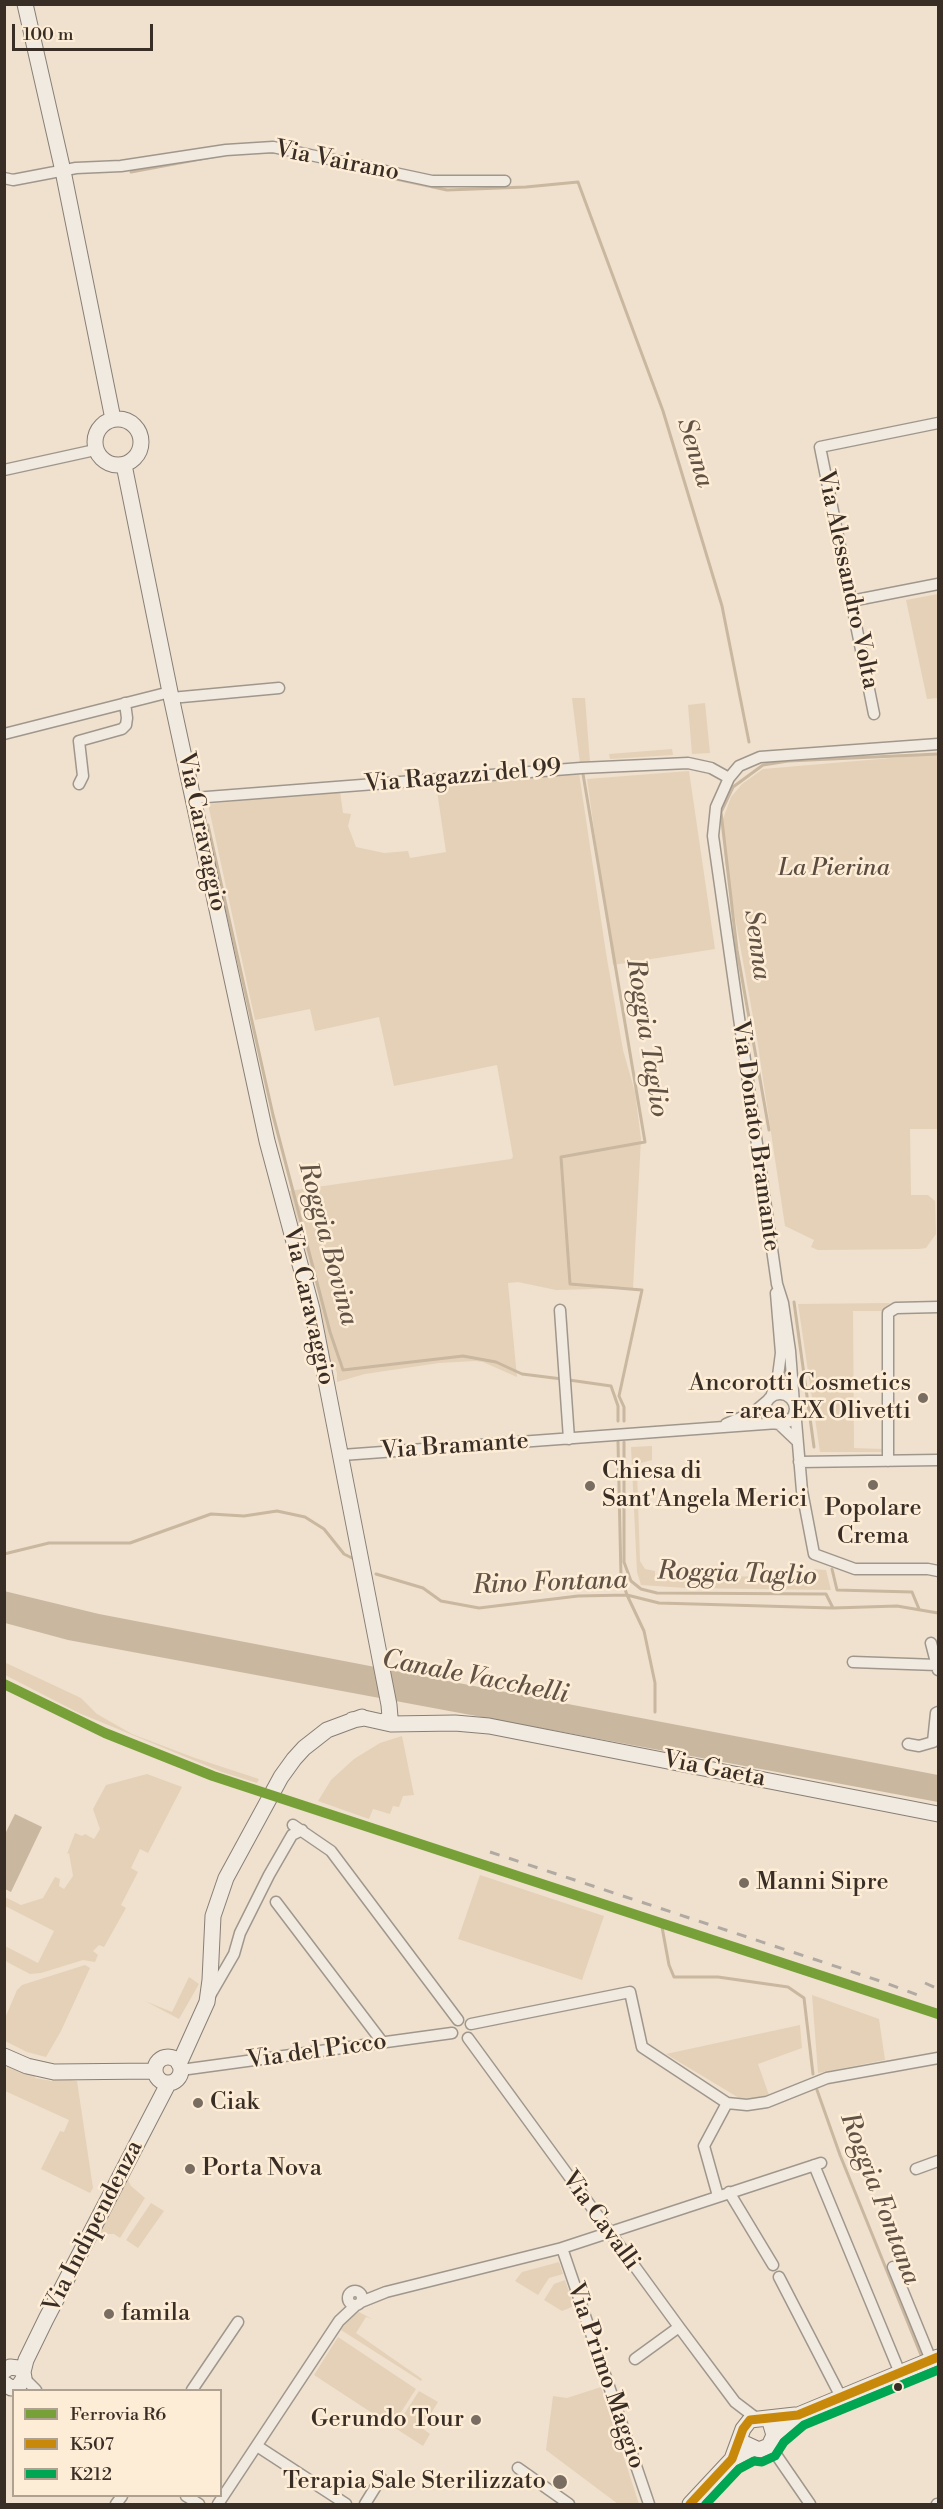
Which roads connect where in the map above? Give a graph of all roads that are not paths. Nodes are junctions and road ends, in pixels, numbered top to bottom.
1 (25, 4) edge
2 (63, 171) junction
3 (4, 178) edge
4 (505, 181) dead end
5 (113, 419) junction
6 (939, 423) edge
7 (95, 450) junction
8 (123, 465) junction
9 (4, 470) edge
10 (939, 584) edge
11 (852, 601) junction
12 (279, 688) dead end
13 (171, 695) junction
14 (124, 703) junction
15 (874, 714) dead end
16 (4, 734) edge
17 (939, 744) edge
18 (729, 778) junction
19 (79, 784) dead end
20 (194, 798) junction
21 (777, 1284) junction
22 (939, 1307) edge
23 (560, 1310) dead end
24 (769, 1399) junction
25 (795, 1407) junction
26 (778, 1423) junction
27 (712, 1429) junction
28 (569, 1439) junction
29 (796, 1441) junction
30 (342, 1455) junction
31 (939, 1460) edge
32 (888, 1461) junction
33 (799, 1462) junction
34 (939, 1571) edge
35 (931, 1643) dead end
36 (854, 1662) dead end
37 (938, 1668) edge
38 (939, 1712) edge
39 (389, 1714) junction
40 (908, 1744) dead end
41 (939, 1815) edge
42 (276, 1902) dead end
43 (208, 1995) junction
44 (458, 2020) junction
45 (471, 2024) junction
46 (452, 2033) junction
47 (468, 2038) junction
48 (383, 2043) junction
49 (4, 2056) edge
50 (939, 2058) edge
51 (176, 2064) junction
52 (160, 2078) junction
53 (727, 2103) junction
54 (939, 2161) edge
55 (916, 2169) dead end
56 (724, 2194) junction
57 (609, 2233) junction
58 (562, 2248) junction
59 (773, 2265) dead end
60 (893, 2267) dead end
61 (779, 2277) dead end
62 (238, 2322) dead end
63 (679, 2327) junction
64 (635, 2359) dead end
65 (935, 2359) edge
66 (900, 2373) junction
67 (13, 2379) edge
68 (32, 2389) edge
69 (193, 2389) edge
70 (841, 2397) junction
71 (735, 2402) junction
72 (798, 2415) junction
73 (759, 2418) junction
74 (743, 2432) junction
75 (773, 2438) junction
76 (257, 2446) junction
77 (752, 2449) junction
78 (732, 2459) junction
79 (518, 2468) dead end
80 (381, 2478) dead end
81 (218, 2505) edge
82 (346, 2505) edge
83 (365, 2505) edge
84 (569, 2505) edge
85 (649, 2505) edge
86 (690, 2505) edge
87 (810, 2505) edge

1 - 2 street
2 - 3 street, Via Vairano
2 - 4 street, Via Vairano
2 - 5 street
5 - 7 street
5 - 8 street
6 - 11 street, Via Alessandro Volta
7 - 8 street
7 - 9 street
8 - 13 street, Via Caravaggio
10 - 11 street
11 - 15 street, Via Alessandro Volta
12 - 13 street
13 - 14 street
13 - 20 street, Via Caravaggio
14 - 16 street
14 - 19 street
17 - 18 street, Via Donato Bramante
18 - 20 street, Via Ragazzi del 99
18 - 21 street, Via Donato Bramante
20 - 30 street, Via Caravaggio
21 - 24 street, Via Donato Bramante
21 - 25 street, Via Donato Bramante
22 - 32 street
23 - 28 street
24 - 25 street
24 - 26 street
24 - 27 street, Via Bramante
25 - 26 street
25 - 29 street, Via Donato Bramante
26 - 27 street, Via Bramante
26 - 29 street
27 - 28 street, Via Bramante
28 - 30 street, Via Bramante
29 - 33 street, Via Donato Bramante
30 - 39 street, Via Caravaggio
31 - 32 street
32 - 33 street
33 - 34 street, Via Donato Bramante
35 - 37 street
36 - 37 street
38 - 40 street
39 - 41 street, Via Gaeta
39 - 43 street, Via Gaeta
42 - 48 street
43 - 44 street
43 - 51 street
44 - 45 street
44 - 46 street
45 - 47 street
45 - 53 street
46 - 47 street
46 - 48 street, Via del Picco
47 - 57 street, Via Cavalli
48 - 51 street, Via del Picco
49 - 52 street
50 - 53 street
51 - 52 street
51 - 52 street
52 - 67 street, Via Indipendenza
53 - 56 street
54 - 55 street
56 - 57 street
56 - 59 street
56 - 66 street
57 - 58 street
57 - 63 street, Via Cavalli
58 - 76 street
58 - 85 street, Via Primo Maggio
60 - 65 street
61 - 70 street
62 - 69 street
63 - 64 street
63 - 71 street, Via Cavalli
65 - 66 street
66 - 70 street
67 - 68 street
70 - 72 street
71 - 73 street, Via Cavalli
71 - 74 street, Via Cavalli
72 - 73 street
72 - 75 street
73 - 74 street
73 - 75 street
74 - 77 street
74 - 78 street
75 - 77 street
75 - 87 street
76 - 81 street
76 - 82 street
77 - 78 street
78 - 86 street
79 - 84 street
80 - 83 street

